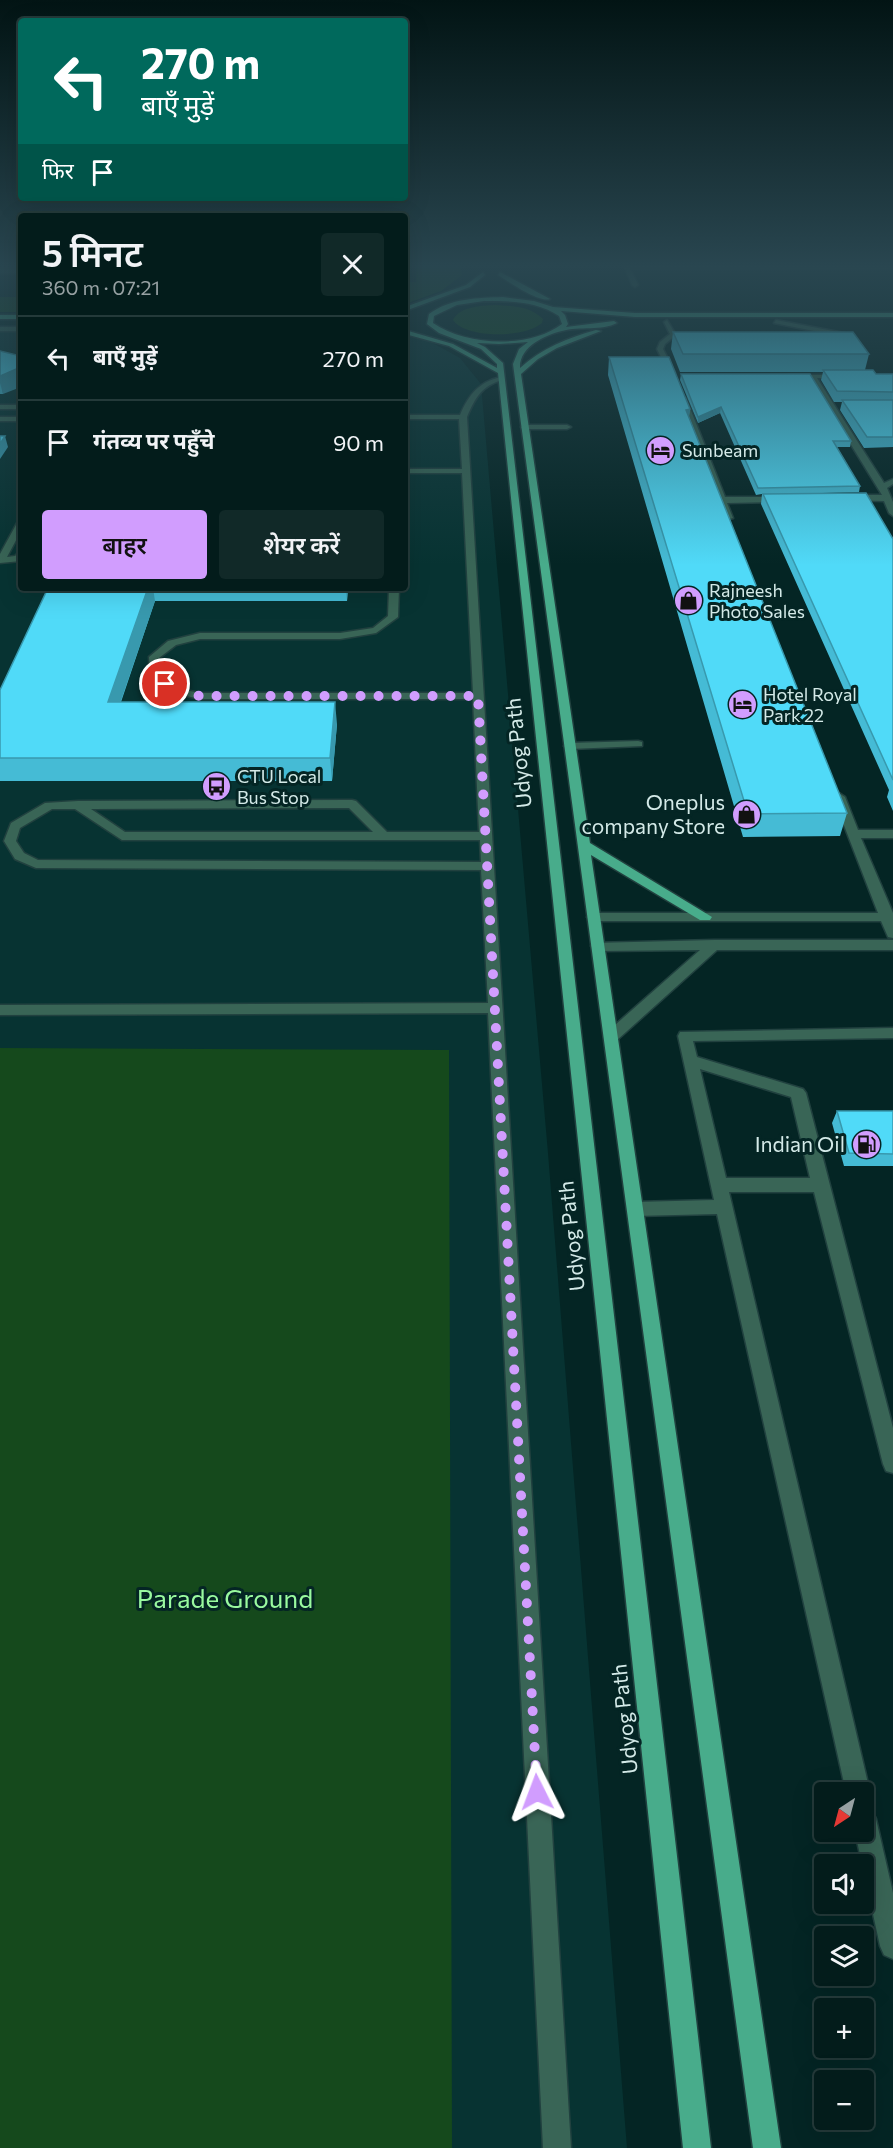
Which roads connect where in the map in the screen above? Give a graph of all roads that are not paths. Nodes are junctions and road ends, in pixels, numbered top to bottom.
1 (487, 364) edge
2 (501, 364) edge
3 (516, 364) edge
4 (525, 364) edge
5 (667, 364) edge
6 (507, 375) junction
7 (673, 376) junction
8 (685, 376) edge
9 (777, 376) edge
10 (812, 376) junction
11 (847, 376) edge
12 (832, 406) junction
13 (842, 406) edge
14 (0, 407) edge
15 (18, 408) edge
16 (408, 417) edge
17 (463, 417) junction
18 (0, 419) edge
19 (18, 419) edge
20 (525, 427) junction
21 (567, 427) dead end
22 (408, 471) edge
23 (466, 471) junction
24 (893, 481) edge
25 (883, 487) junction
26 (792, 499) edge
27 (840, 499) edge
28 (722, 500) junction
29 (890, 506) edge
30 (18, 528) edge
31 (735, 534) edge
32 (18, 559) edge
33 (0, 560) edge
34 (394, 591) edge
35 (478, 696) junction
36 (638, 744) dead end
37 (570, 746) junction
38 (836, 790) edge
39 (78, 805) junction
40 (853, 834) junction
41 (893, 834) edge
42 (384, 837) junction
43 (486, 837) junction
44 (584, 845) junction
45 (487, 866) junction
46 (594, 917) junction
47 (705, 917) junction
48 (889, 917) edge
49 (893, 934) edge
50 (714, 945) junction
51 (893, 945) edge
52 (598, 946) junction
53 (495, 1008) junction
54 (0, 1010) edge
55 (893, 1032) edge
56 (611, 1037) junction
57 (691, 1061) junction
58 (719, 1185) junction
59 (820, 1185) junction
60 (724, 1207) junction
61 (635, 1209) junction
62 (893, 1464) edge
63 (856, 1782) edge
64 (869, 1842) edge
65 (893, 1946) edge
66 (557, 2148) edge
67 (697, 2148) edge
68 (767, 2148) edge

1 - 6 main road
2 - 6 main road, Udyog Path
3 - 6 main road, Udyog Path
4 - 6 main road
5 - 7 street
6 - 17 street
6 - 20 main road, Udyog Path
6 - 67 main road, Udyog Path
7 - 8 street
7 - 28 street
9 - 10 street
10 - 11 street
10 - 12 street
12 - 13 street
12 - 25 street
14 - 15 street
16 - 17 street
17 - 23 street
18 - 19 street
20 - 21 street
20 - 37 main road, Udyog Path
22 - 23 street
23 - 35 street
24 - 25 street
25 - 29 street
26 - 28 street
27 - 29 street
28 - 31 street
30 - 33 street
32 - 33 street
34 - 35 street
35 - 43 street
36 - 37 street
37 - 44 main road, Udyog Path
38 - 40 street
39 - 42 street
39 - 42 street
39 - 45 street
40 - 41 street
40 - 48 street
42 - 43 street
43 - 45 street
44 - 46 main road, Udyog Path
44 - 47 main road
45 - 53 street
46 - 47 street
46 - 52 main road, Udyog Path
47 - 48 street
48 - 49 street
50 - 51 street
50 - 52 street
50 - 56 street
52 - 56 main road, Udyog Path
53 - 54 street
53 - 66 street
55 - 57 street
56 - 61 main road, Udyog Path
57 - 58 street
57 - 59 street
58 - 59 street
58 - 60 street
59 - 62 street
60 - 61 street
60 - 63 street
61 - 68 main road, Udyog Path
64 - 65 street

